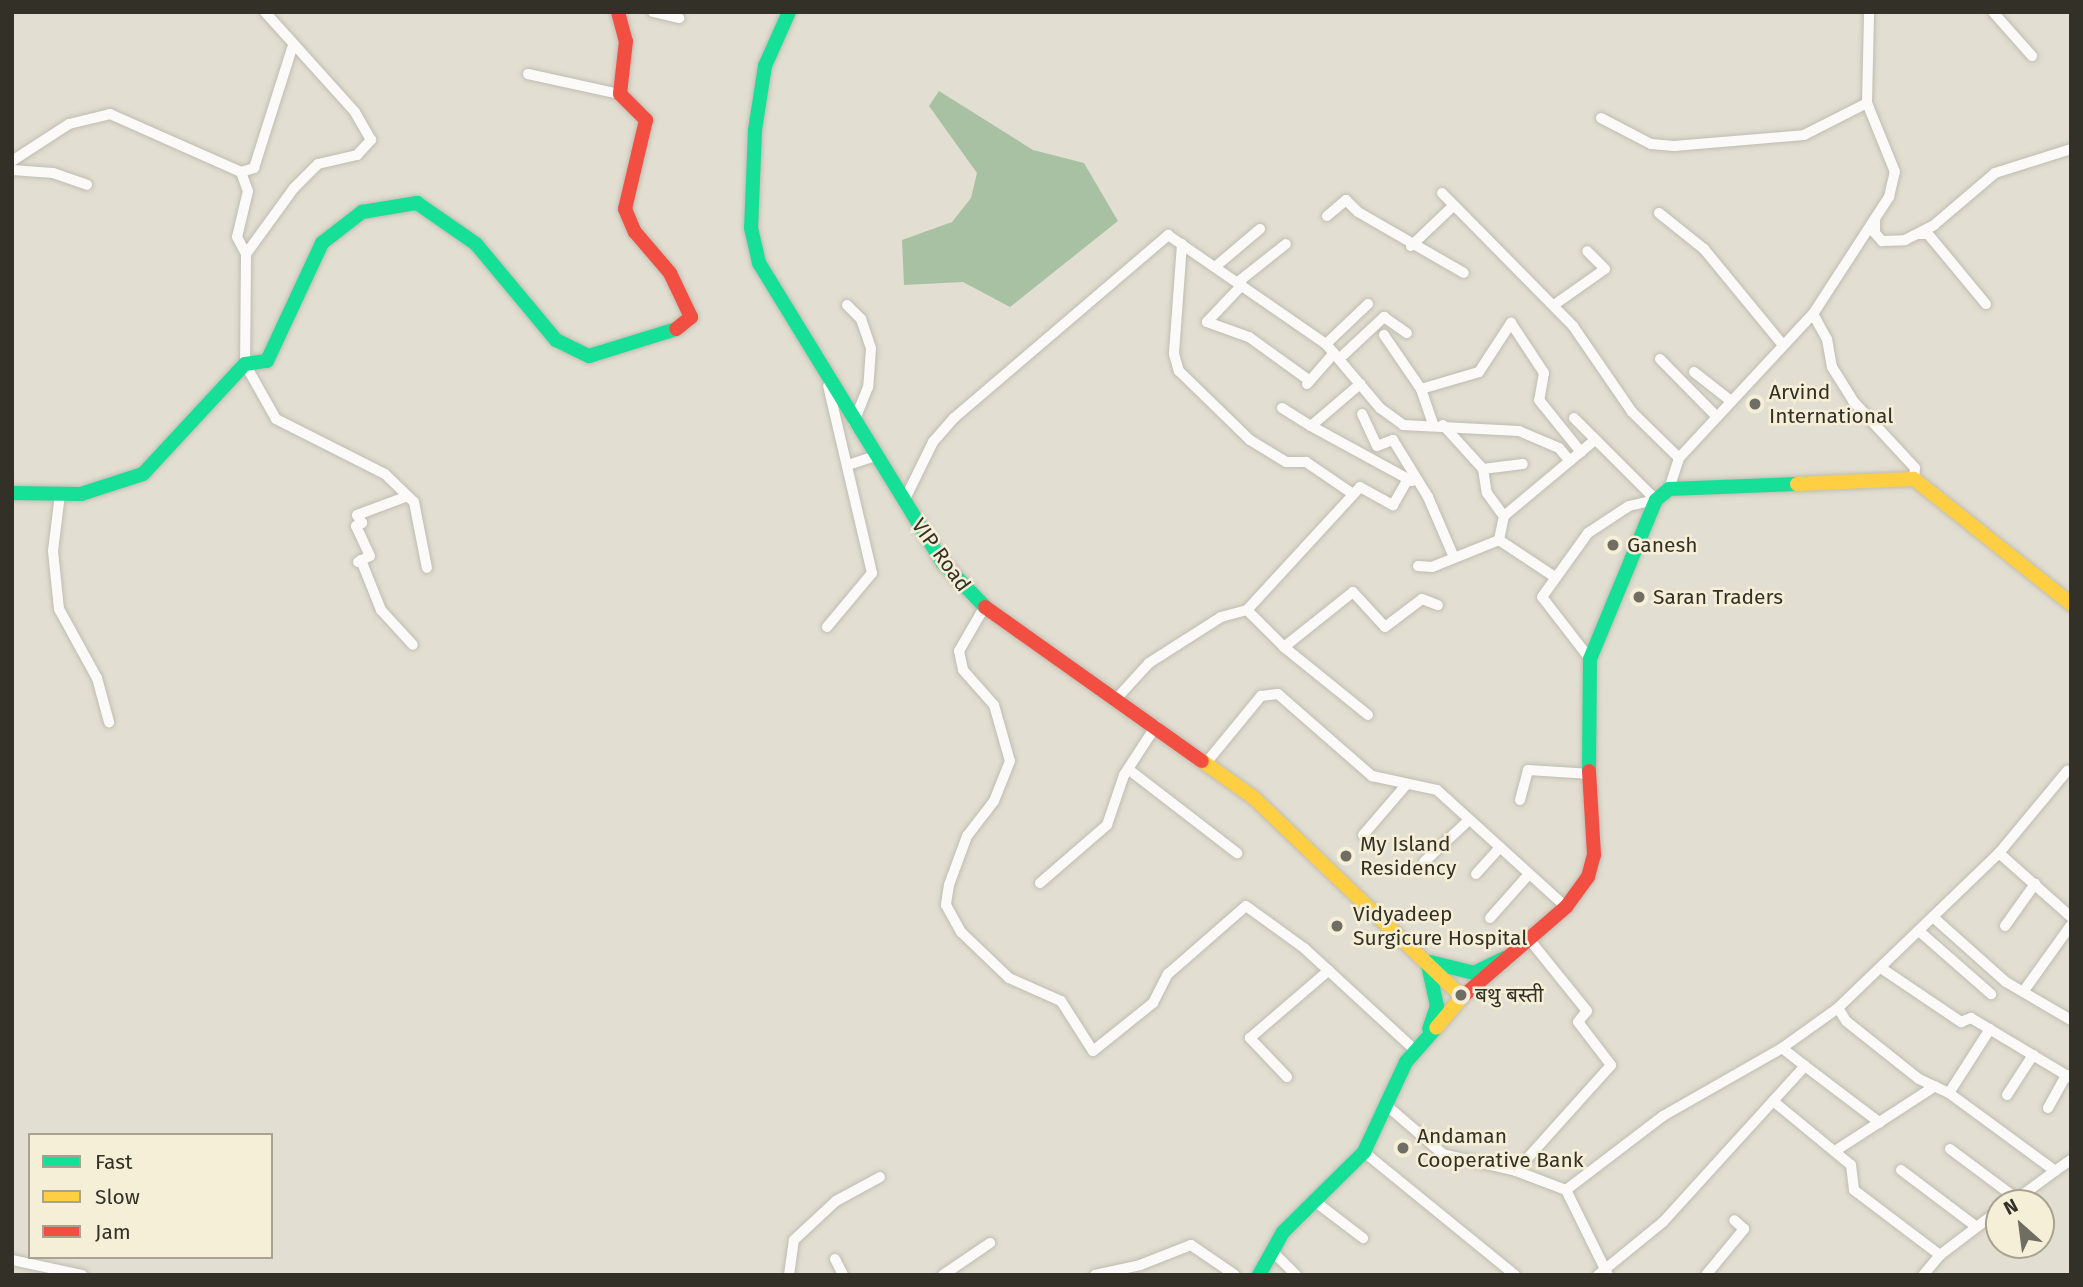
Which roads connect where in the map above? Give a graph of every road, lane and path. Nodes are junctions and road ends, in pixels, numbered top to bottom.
1 (265, 12) edge
2 (618, 12) edge
3 (653, 12) edge
4 (789, 12) edge
5 (1869, 12) edge
6 (1993, 12) edge
7 (679, 18) dead end
8 (292, 48) junction
9 (2032, 56) dead end
10 (528, 74) dead end
11 (620, 94) junction
12 (1867, 103) junction
13 (1601, 118) dead end
14 (2071, 149) edge
15 (12, 162) edge
16 (12, 170) edge
17 (241, 172) junction
18 (87, 185) dead end
19 (1442, 193) dead end
20 (1454, 205) junction
21 (1659, 213) dead end
22 (1327, 216) dead end
23 (1875, 219) junction
24 (1260, 229) dead end
25 (1915, 235) junction
26 (1181, 244) junction
27 (1286, 244) dead end
28 (1412, 246) junction
29 (1587, 251) dead end
30 (246, 254) junction
31 (1215, 267) junction
32 (1464, 273) dead end
33 (1240, 284) junction
34 (1368, 304) dead end
35 (1986, 304) dead end
36 (848, 305) dead end
37 (1554, 305) junction
38 (1813, 314) junction
39 (1407, 333) dead end
40 (1384, 335) dead end
41 (1326, 344) junction
42 (1782, 344) junction
43 (1337, 356) junction
44 (1660, 359) dead end
45 (244, 364) junction
46 (1694, 372) dead end
47 (826, 377) junction
48 (1360, 384) junction
49 (1421, 389) junction
50 (1731, 401) junction
51 (1282, 408) dead end
52 (1362, 414) dead end
53 (1717, 417) junction
54 (1574, 418) dead end
55 (854, 422) junction
56 (1438, 424) junction
57 (1403, 425) junction
58 (1311, 426) junction
59 (1393, 440) junction
60 (1595, 440) junction
61 (1581, 452) junction
62 (878, 456) junction
63 (1679, 458) junction
64 (1570, 461) junction
65 (1524, 464) dead end
66 (848, 465) junction
67 (1483, 468) junction
68 (1408, 479) junction
69 (1914, 479) junction
70 (1422, 487) junction
71 (1669, 489) junction
72 (12, 493) edge
73 (60, 494) junction
74 (1353, 494) junction
75 (408, 496) junction
76 (1656, 500) junction
77 (904, 504) junction
78 (1504, 516) junction
79 (1499, 540) junction
80 (1453, 555) junction
81 (1419, 566) dead end
82 (427, 568) dead end
83 (1555, 577) junction
84 (2071, 604) edge
85 (1438, 605) dead end
86 (985, 606) junction
87 (1247, 610) junction
88 (827, 627) dead end
89 (413, 645) dead end
90 (1284, 647) junction
91 (1590, 659) junction
92 (1117, 698) junction
93 (1368, 715) dead end
94 (108, 722) dead end
95 (1156, 726) junction
96 (1206, 763) junction
97 (1128, 769) junction
98 (2069, 771) edge
99 (1591, 774) junction
100 (1406, 785) junction
101 (1520, 800) dead end
102 (1469, 820) junction
103 (1363, 835) dead end
104 (1500, 847) junction
105 (1237, 853) dead end
106 (1999, 853) junction
107 (1424, 862) dead end
108 (1476, 874) dead end
109 (1530, 874) junction
110 (1040, 883) dead end
111 (2035, 884) junction
112 (1566, 907) junction
113 (1933, 917) junction
114 (2071, 917) edge
115 (1490, 918) dead end
116 (2071, 925) edge
117 (2005, 926) dead end
118 (1919, 931) junction
119 (1529, 939) junction
120 (1505, 958) junction
121 (1427, 961) junction
122 (1881, 968) junction
123 (1329, 970) junction
124 (2023, 992) junction
125 (1991, 994) dead end
126 (1462, 997) junction
127 (1838, 1008) junction
128 (2071, 1020) edge
129 (1990, 1029) junction
130 (1419, 1046) junction
131 (1782, 1048) junction
132 (2033, 1055) junction
133 (1805, 1066) junction
134 (2069, 1076) edge
135 (1287, 1077) dead end
136 (1935, 1086) junction
137 (1949, 1093) junction
138 (2007, 1095) dead end
139 (1773, 1101) junction
140 (1386, 1105) junction
141 (2048, 1108) dead end
142 (1880, 1123) junction
143 (1950, 1149) dead end
144 (1364, 1152) junction
145 (1835, 1152) junction
146 (2071, 1160) edge
147 (1900, 1170) dead end
148 (1516, 1171) junction
149 (2055, 1171) junction
150 (880, 1177) dead end
151 (1999, 1189) edge
152 (2030, 1189) edge
153 (1566, 1190) junction
154 (1317, 1203) junction
155 (1985, 1218) edge
156 (1734, 1220) dead end
157 (1974, 1225) junction
158 (1363, 1238) dead end
159 (990, 1243) dead end
160 (1272, 1251) junction
161 (1940, 1255) junction
162 (835, 1259) dead end
163 (12, 1260) edge
164 (1603, 1274) edge
165 (82, 1275) edge
166 (789, 1275) edge
167 (844, 1275) edge
168 (943, 1275) edge
169 (1095, 1275) edge
170 (1235, 1275) edge
171 (1259, 1275) edge
172 (1296, 1275) edge
173 (1515, 1275) edge
174 (1706, 1275) edge
175 (1923, 1275) edge

1 - 8 street
2 - 11 main road
3 - 7 street
4 - 47 main road, VIP Road
5 - 12 street
6 - 9 street
8 - 17 street
8 - 30 street
10 - 11 street
11 - 45 main road
12 - 13 street
12 - 23 street
14 - 25 street
15 - 17 street
16 - 18 street
17 - 30 street
19 - 20 street
20 - 28 street
20 - 37 street
21 - 42 street
22 - 28 street
23 - 25 street
23 - 38 street
24 - 31 street
25 - 35 street
26 - 31 street
26 - 74 street
26 - 77 street
27 - 33 street
28 - 32 street
29 - 37 street
30 - 45 street
31 - 33 street
33 - 41 street
33 - 43 street
34 - 41 street
36 - 55 street
37 - 63 street
38 - 42 street
38 - 69 street
39 - 43 street
40 - 49 street
41 - 43 street
42 - 50 street
43 - 48 street
44 - 53 street
45 - 73 main road
45 - 75 street
46 - 50 street
47 - 55 main road, VIP Road
47 - 66 street
48 - 57 street
48 - 58 street
49 - 56 street
49 - 61 street
50 - 53 street
51 - 58 street
52 - 59 street
53 - 63 street
54 - 60 street
55 - 62 main road, VIP Road
56 - 57 street
56 - 64 street
56 - 67 street
57 - 59 street
58 - 68 street
59 - 70 street
60 - 61 street
60 - 76 street
61 - 64 street
62 - 66 street
62 - 77 main road, VIP Road
63 - 71 street
64 - 78 street
65 - 67 street
66 - 88 street
67 - 78 street
68 - 70 street
68 - 74 street
69 - 71 main road
69 - 84 main road
70 - 80 street
71 - 76 main road
72 - 73 main road
73 - 94 street
74 - 87 street
75 - 82 street
75 - 89 street
76 - 83 street
76 - 91 main road
77 - 86 main road, VIP Road
78 - 79 street
79 - 80 street
79 - 83 street
80 - 81 street
83 - 91 street
85 - 90 street
86 - 92 main road, VIP Road
86 - 123 street
87 - 90 street
87 - 92 street
90 - 93 street
91 - 99 main road
92 - 95 main road, VIP Road
95 - 96 main road, VIP Road
95 - 97 street
96 - 100 street
96 - 121 main road, VIP Road
97 - 105 street
97 - 110 street
98 - 106 street
99 - 101 street
99 - 112 main road
100 - 102 street
100 - 103 street
102 - 104 street
102 - 107 street
104 - 108 street
104 - 109 street
106 - 111 street
106 - 113 street
109 - 112 street
109 - 115 street
111 - 114 street
111 - 117 street
112 - 119 main road
113 - 118 street
113 - 124 street
116 - 124 street
118 - 122 street
118 - 125 street
119 - 120 main road
119 - 148 street
120 - 121 main road
120 - 126 main road
121 - 126 main road, VIP Road
121 - 130 main road
122 - 127 street
122 - 129 street
123 - 130 street
123 - 135 street
124 - 128 street
126 - 130 main road
127 - 131 street
127 - 136 street
129 - 132 street
129 - 137 street
130 - 140 main road
131 - 133 street
131 - 153 street
132 - 134 street
132 - 138 street
133 - 139 street
133 - 142 street
134 - 141 street
136 - 137 street
136 - 142 street
137 - 149 street
139 - 145 street
139 - 164 street
140 - 144 main road
140 - 148 street
142 - 145 street
143 - 151 street
144 - 154 main road
144 - 173 street
145 - 161 street
146 - 149 street
147 - 157 street
148 - 153 street
149 - 152 street
150 - 166 street
153 - 164 street
154 - 158 street
154 - 160 main road
155 - 157 street
156 - 174 street
157 - 161 street
159 - 168 street
160 - 171 main road
160 - 172 street
161 - 175 street
162 - 167 street
163 - 165 street
169 - 170 street

